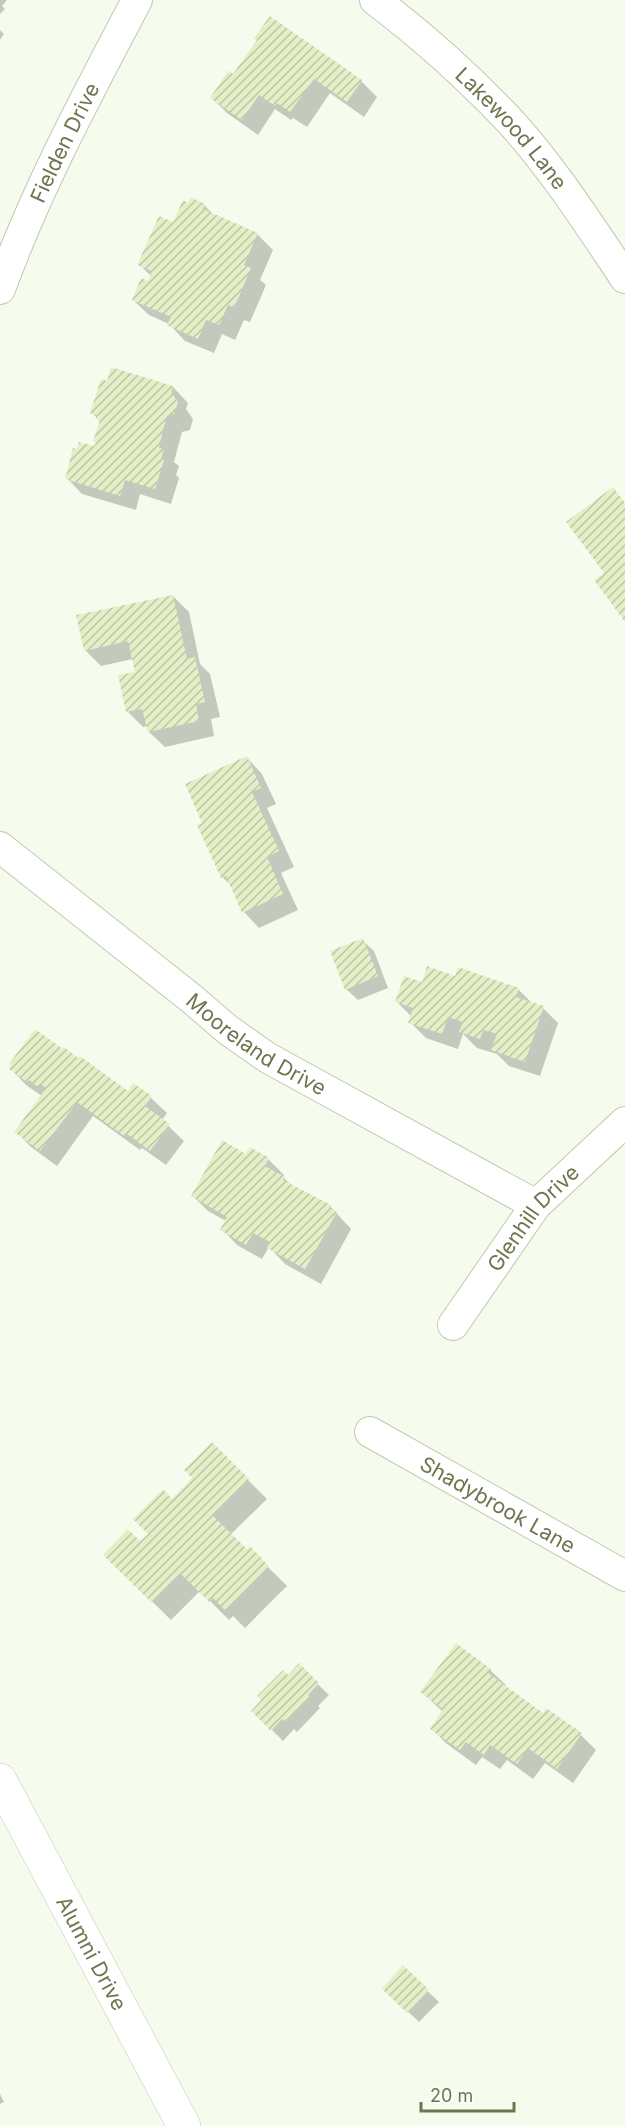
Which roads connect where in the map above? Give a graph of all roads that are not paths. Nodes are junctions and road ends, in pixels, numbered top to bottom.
1 (137, 0) edge
2 (391, 5) edge
3 (625, 278) edge
4 (0, 289) edge
5 (0, 844) edge
6 (625, 1122) edge
7 (536, 1205) junction
8 (453, 1325) dead end
9 (370, 1432) dead end
10 (625, 1576) edge
11 (0, 1780) edge
12 (184, 2126) edge

1 - 4 street, Fielden Drive
2 - 3 street, Lakewood Lane
5 - 7 street, Mooreland Drive
6 - 7 street, Glenhill Drive
7 - 8 street, Glenhill Drive
9 - 10 street, Shadybrook Lane
11 - 12 main road, Alumni Drive

